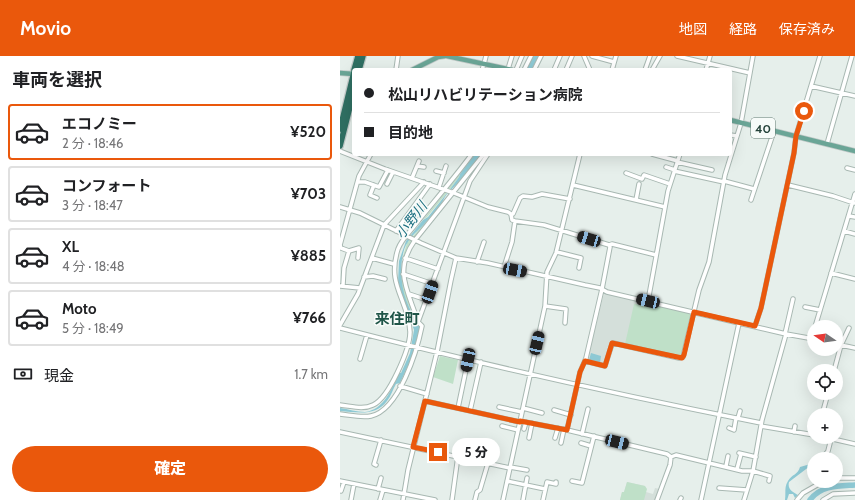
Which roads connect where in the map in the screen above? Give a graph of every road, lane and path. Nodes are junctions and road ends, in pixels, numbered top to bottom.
1 (358, 56) edge
2 (362, 56) edge
3 (398, 56) edge
4 (446, 56) edge
5 (486, 56) edge
6 (512, 56) edge
7 (522, 56) edge
8 (531, 56) edge
9 (541, 56) edge
10 (560, 56) edge
11 (572, 56) edge
12 (584, 56) edge
13 (592, 56) edge
14 (616, 56) edge
15 (650, 56) edge
16 (660, 56) edge
17 (677, 56) edge
18 (710, 56) edge
19 (754, 56) edge
20 (820, 56) edge
21 (852, 56) edge
22 (438, 57) edge
23 (459, 57) edge
24 (614, 62) junction
25 (708, 63) junction
26 (484, 64) junction
27 (355, 68) edge
28 (359, 68) edge
29 (396, 68) edge
30 (416, 68) edge
31 (483, 68) edge
32 (501, 68) edge
33 (510, 68) edge
34 (517, 68) edge
35 (525, 68) edge
36 (535, 68) edge
37 (555, 68) edge
38 (567, 68) edge
39 (589, 68) edge
40 (612, 68) edge
41 (646, 68) edge
42 (653, 68) edge
43 (707, 68) edge
44 (729, 68) edge
45 (732, 69) edge
46 (352, 72) edge
47 (340, 73) edge
48 (750, 73) junction
49 (352, 80) edge
50 (811, 86) junction
51 (842, 93) junction
52 (855, 96) edge
53 (352, 99) edge
54 (732, 121) edge
55 (741, 123) junction
56 (340, 129) edge
57 (774, 131) junction
58 (732, 135) edge
59 (737, 136) junction
60 (796, 136) junction
61 (732, 142) edge
62 (735, 143) junction
63 (827, 144) junction
64 (340, 146) edge
65 (732, 148) edge
66 (340, 151) edge
67 (855, 151) edge
68 (352, 156) edge
69 (352, 156) edge
70 (370, 156) edge
71 (470, 156) edge
72 (482, 156) edge
73 (487, 156) edge
74 (580, 156) edge
75 (659, 156) edge
76 (679, 156) edge
77 (730, 156) edge
78 (419, 160) dead end
79 (677, 161) junction
80 (367, 162) junction
81 (417, 166) junction
82 (446, 166) dead end
83 (666, 167) dead end
84 (424, 168) dead end
85 (847, 168) dead end
86 (388, 170) junction
87 (712, 170) dead end
88 (855, 170) edge
89 (436, 171) dead end
90 (674, 171) junction
91 (393, 172) junction
92 (444, 172) junction
93 (626, 173) dead end
94 (412, 178) junction
95 (358, 182) junction
96 (424, 182) junction
97 (724, 182) junction
98 (387, 184) dead end
99 (430, 184) junction
100 (639, 184) dead end
101 (670, 184) junction
102 (573, 185) junction
103 (788, 185) junction
104 (374, 186) junction
105 (439, 187) junction
106 (445, 189) junction
107 (754, 189) junction
108 (454, 192) junction
109 (855, 194) edge
110 (464, 196) junction
111 (375, 199) dead end
112 (570, 199) junction
113 (636, 200) junction
114 (751, 200) dead end
115 (854, 203) edge
116 (340, 207) edge
117 (665, 207) junction
118 (350, 210) junction
119 (511, 215) junction
120 (849, 216) junction
121 (855, 217) edge
122 (515, 221) junction
123 (384, 225) junction
124 (396, 231) junction
125 (562, 231) junction
126 (844, 232) junction
127 (855, 234) edge
128 (406, 236) junction
129 (415, 240) junction
130 (484, 242) dead end
131 (609, 245) junction
132 (349, 251) junction
133 (557, 252) junction
134 (444, 254) junction
135 (656, 255) junction
136 (358, 258) dead end
137 (372, 258) junction
138 (405, 258) junction
139 (456, 258) junction
140 (477, 262) junction
141 (394, 264) junction
142 (504, 267) junction
143 (579, 268) dead end
144 (438, 269) junction
145 (831, 273) junction
146 (403, 274) junction
147 (546, 276) junction
148 (364, 277) junction
149 (385, 279) dead end
150 (855, 279) edge
151 (433, 284) junction
152 (341, 286) edge
153 (360, 288) junction
154 (602, 289) junction
155 (409, 294) junction
156 (793, 299) dead end
157 (427, 300) junction
158 (648, 301) junction
159 (545, 306) junction
160 (805, 307) dead end
161 (820, 310) junction
162 (694, 312) junction
163 (817, 320) edge
164 (418, 322) junction
165 (739, 322) junction
166 (565, 323) dead end
167 (340, 325) edge
168 (755, 326) junction
169 (340, 328) edge
170 (849, 328) dead end
171 (786, 334) junction
172 (367, 335) junction
173 (807, 338) edge
174 (843, 341) edge
175 (843, 345) edge
176 (408, 346) junction
177 (417, 348) junction
178 (855, 348) edge
179 (437, 352) junction
180 (360, 359) dead end
181 (468, 360) junction
182 (585, 361) junction
183 (481, 362) junction
184 (530, 373) junction
185 (577, 384) junction
186 (400, 386) junction
187 (427, 394) junction
188 (425, 401) junction
189 (340, 405) edge
190 (499, 407) dead end
191 (458, 408) junction
192 (588, 409) dead end
193 (522, 410) junction
194 (554, 410) dead end
195 (470, 411) junction
196 (740, 411) dead end
197 (542, 413) dead end
198 (340, 414) edge
199 (720, 414) junction
200 (571, 415) junction
201 (737, 418) junction
202 (520, 421) junction
203 (546, 421) dead end
204 (526, 422) junction
205 (532, 423) junction
206 (761, 424) junction
207 (502, 426) dead end
208 (545, 426) junction
209 (795, 426) dead end
210 (558, 428) junction
211 (729, 428) dead end
212 (524, 429) dead end
213 (518, 430) junction
214 (566, 430) junction
215 (340, 432) edge
216 (794, 432) junction
217 (582, 434) junction
218 (807, 434) edge
219 (594, 436) junction
220 (529, 438) dead end
221 (554, 438) dead end
222 (580, 438) dead end
223 (381, 440) junction
224 (843, 442) edge
225 (561, 443) dead end
226 (581, 443) dead end
227 (855, 444) edge
228 (591, 446) junction
229 (413, 447) junction
230 (458, 456) junction
231 (728, 456) dead end
232 (671, 457) junction
233 (756, 457) junction
234 (488, 462) junction
235 (709, 463) junction
236 (376, 465) dead end
237 (726, 466) junction
238 (510, 467) junction
239 (737, 469) junction
240 (527, 470) dead end
241 (753, 471) junction
242 (381, 478) dead end
243 (527, 478) dead end
244 (843, 478) edge
245 (855, 478) edge
246 (342, 481) edge
247 (507, 481) junction
248 (572, 481) dead end
249 (769, 481) dead end
250 (556, 482) dead end
251 (354, 484) junction
252 (526, 485) junction
253 (719, 488) dead end
254 (812, 488) edge
255 (378, 489) junction
256 (545, 489) junction
257 (382, 490) junction
258 (747, 490) junction
259 (341, 491) dead end
260 (405, 493) junction
261 (855, 493) edge
262 (351, 500) edge
263 (380, 500) edge
264 (403, 500) edge
265 (435, 500) edge
266 (452, 500) edge
267 (475, 500) edge
268 (503, 500) edge
269 (523, 500) edge
270 (543, 500) edge
271 (656, 500) edge
272 (701, 500) edge
273 (744, 500) edge
274 (797, 500) edge
275 (823, 500) edge

1 - 27 highway
2 - 28 highway
3 - 29 street
4 - 22 main road
4 - 23 main road
5 - 26 street
6 - 33 street
7 - 34 street
8 - 35 street
9 - 36 street
10 - 37 street
11 - 38 street
12 - 39 street
13 - 24 street
14 - 24 street
15 - 41 street
16 - 42 street
17 - 25 street
18 - 25 street
19 - 48 street
20 - 50 street
21 - 51 street
22 - 30 main road
23 - 26 main road
24 - 40 street
25 - 43 street
25 - 44 street
26 - 31 street
26 - 32 main road
45 - 48 street
46 - 47 main road
48 - 55 street
49 - 56 highway
50 - 51 street
50 - 60 street
51 - 52 street
51 - 63 street
53 - 64 highway
54 - 55 main road, 40
55 - 57 main road, 40
55 - 59 street
57 - 60 main road, 40
57 - 107 street
58 - 59 street
59 - 62 street
60 - 63 main road, 40
60 - 103 street
61 - 62 street
62 - 65 street
63 - 67 main road, 40
66 - 68 street
69 - 80 street
70 - 80 street
71 - 106 street
72 - 108 street
73 - 110 street
74 - 102 street
75 - 79 street
76 - 79 street
77 - 97 street
78 - 81 street
79 - 87 street
79 - 90 street
80 - 86 street
80 - 95 street
81 - 84 street
81 - 94 street
82 - 92 street
83 - 90 street
85 - 88 street
86 - 91 street
86 - 104 street
89 - 92 street
90 - 97 street
90 - 101 street
91 - 94 street
91 - 98 street
92 - 105 street
93 - 101 street
94 - 96 street
95 - 104 street
95 - 118 street
96 - 99 street
96 - 123 street
97 - 107 street
97 - 162 street
99 - 105 street
99 - 124 street
100 - 113 street
101 - 117 street
102 - 112 street
102 - 113 street
103 - 115 street
103 - 168 street
104 - 111 street
105 - 106 street
106 - 108 street
106 - 128 street
107 - 114 street
108 - 110 street
108 - 129 street
109 - 115 street
110 - 119 street
110 - 134 street
112 - 119 street
112 - 125 street
113 - 117 street
115 - 120 street
116 - 118 street
117 - 135 street
118 - 123 street
118 - 132 street
119 - 122 street
120 - 121 street
120 - 126 street
122 - 125 street
122 - 142 street
123 - 124 street
123 - 137 street
124 - 128 street
125 - 131 street
125 - 133 street
126 - 127 street
126 - 145 street
128 - 129 street
128 - 141 street
129 - 134 street
129 - 138 street
130 - 140 street
131 - 135 street
131 - 154 street
132 - 136 street
132 - 152 street
133 - 143 street
133 - 147 street
134 - 139 street
134 - 144 street
135 - 158 street
137 - 141 street
137 - 148 street
138 - 144 street
138 - 146 street
139 - 140 street
139 - 179 street
140 - 142 street
141 - 176 street
142 - 147 street
144 - 151 street
145 - 150 street
145 - 161 street
146 - 151 street
146 - 155 street
147 - 154 street
147 - 159 street
148 - 149 street
148 - 153 street
151 - 157 street
152 - 153 street
153 - 167 street
154 - 158 street
154 - 182 street
155 - 157 street
155 - 164 street
156 - 171 street
157 - 164 street
158 - 162 street
159 - 166 street
159 - 184 street
160 - 161 street
161 - 163 street
162 - 165 street
162 - 182 street
164 - 177 street
165 - 168 street
165 - 199 street
168 - 171 street
169 - 172 street
170 - 174 street
171 - 173 street
171 - 206 street
172 - 176 street
172 - 180 street
175 - 178 street
176 - 177 street
176 - 189 street
177 - 179 street
177 - 186 street
179 - 181 street
179 - 187 street
181 - 183 street
181 - 191 street
182 - 185 street
183 - 184 street
183 - 195 street
184 - 185 street
184 - 193 street
185 - 199 street
185 - 200 street
186 - 187 street
186 - 198 street
187 - 188 street
188 - 191 street
188 - 229 street
190 - 193 street
191 - 195 street
192 - 217 street
193 - 197 street
193 - 202 street
194 - 200 street
195 - 202 street
196 - 201 street
199 - 201 street
199 - 235 street
200 - 214 street
201 - 206 street
201 - 211 street
202 - 204 street
202 - 213 street
203 - 208 street
204 - 205 street
204 - 212 street
205 - 208 street
205 - 220 street
206 - 216 street
206 - 233 street
207 - 213 street
208 - 210 street
209 - 216 street
210 - 214 street
210 - 221 street
213 - 238 street
214 - 217 street
214 - 225 street
215 - 223 street
216 - 218 street
217 - 219 street
217 - 222 street
219 - 228 street
219 - 232 street
223 - 229 street
223 - 236 street
224 - 227 street
226 - 228 street
228 - 248 street
229 - 230 street
229 - 260 street
230 - 234 street
230 - 266 street
231 - 237 street
232 - 235 street
232 - 271 street
233 - 239 street
233 - 241 street
234 - 238 street
234 - 267 street
235 - 237 street
235 - 272 street
237 - 239 street
238 - 240 street
238 - 247 street
239 - 241 street
241 - 249 street
241 - 258 street
242 - 255 street
243 - 252 street
244 - 245 street
246 - 251 street
246 - 259 street
247 - 252 street
247 - 268 street
250 - 256 street
251 - 255 street
251 - 262 street
252 - 256 street
252 - 269 street
253 - 258 street
254 - 274 street
255 - 257 street
256 - 270 street
257 - 260 street
257 - 263 street
258 - 273 street
260 - 264 street
260 - 265 street
261 - 275 street

